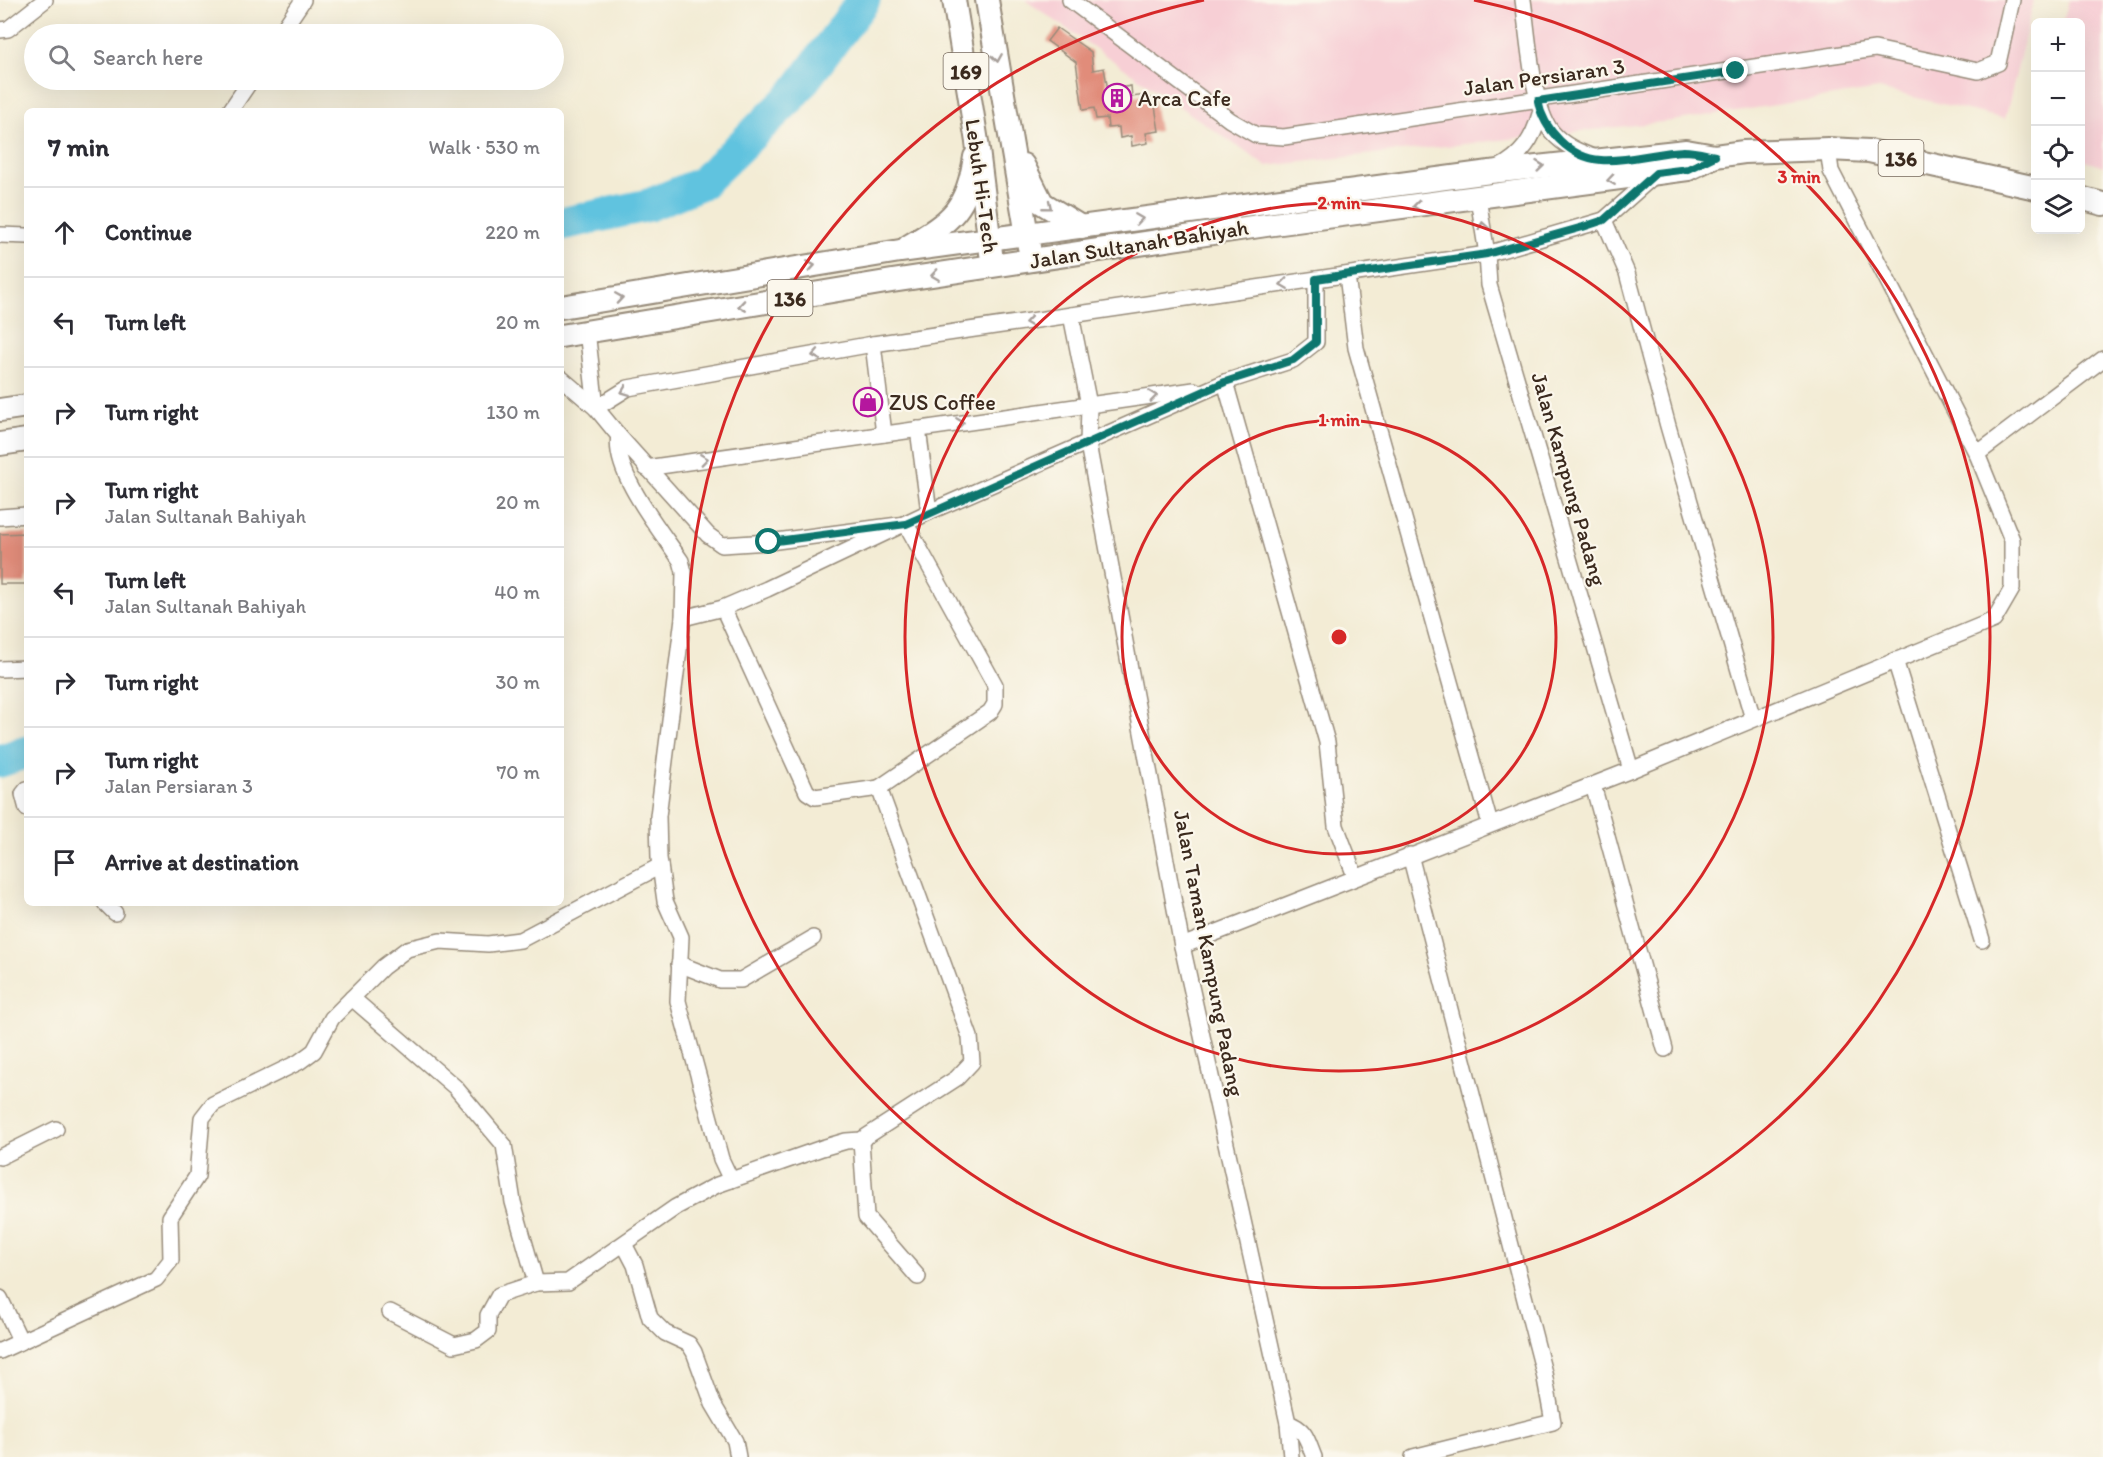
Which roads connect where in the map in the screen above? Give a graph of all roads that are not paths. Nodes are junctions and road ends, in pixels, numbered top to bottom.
1 (45, 0) edge
2 (303, 0) edge
3 (954, 0) edge
4 (987, 0) edge
5 (1070, 0) edge
6 (1522, 0) edge
7 (2012, 0) edge
8 (287, 24) edge
9 (0, 30) edge
10 (244, 90) edge
11 (1539, 107) junction
12 (232, 108) edge
13 (1010, 138) junction
14 (977, 142) junction
15 (1828, 149) junction
16 (1715, 156) junction
17 (1600, 160) junction
18 (1490, 172) junction
19 (1656, 173) junction
20 (2031, 187) edge
21 (1478, 198) junction
22 (2085, 199) edge
23 (2103, 204) edge
24 (1604, 220) junction
25 (1081, 227) junction
26 (1027, 234) junction
27 (0, 235) edge
28 (24, 236) edge
29 (989, 239) junction
30 (900, 251) junction
31 (1487, 254) junction
32 (1031, 261) junction
33 (993, 266) junction
34 (1347, 275) junction
35 (1316, 279) junction
36 (564, 307) edge
37 (1071, 315) junction
38 (587, 331) junction
39 (564, 335) edge
40 (873, 344) junction
41 (2103, 359) edge
42 (564, 381) edge
43 (1218, 385) junction
44 (1089, 405) junction
45 (24, 406) edge
46 (596, 408) junction
47 (0, 410) edge
48 (918, 429) junction
49 (884, 434) junction
50 (619, 436) junction
51 (24, 440) edge
52 (0, 444) edge
53 (1088, 444) junction
54 (1977, 454) junction
55 (646, 468) junction
56 (929, 512) junction
57 (24, 515) edge
58 (0, 517) edge
59 (906, 524) junction
60 (723, 608) junction
61 (683, 618) junction
62 (1896, 660) junction
63 (24, 668) edge
64 (0, 669) edge
65 (1753, 719) junction
66 (1631, 770) junction
67 (1593, 785) junction
68 (879, 788) junction
69 (1490, 824) junction
70 (1410, 855) junction
71 (660, 866) junction
72 (1355, 876) junction
73 (813, 938) dead end
74 (1982, 940) dead end
75 (1182, 946) junction
76 (679, 964) junction
77 (352, 998) junction
78 (1665, 1049) dead end
79 (56, 1129) dead end
80 (861, 1140) junction
81 (0, 1157) edge
82 (731, 1180) junction
83 (624, 1244) junction
84 (918, 1277) dead end
85 (536, 1282) junction
86 (0, 1298) edge
87 (390, 1312) dead end
88 (21, 1342) junction
89 (0, 1352) edge
90 (1288, 1423) junction
91 (738, 1457) edge
92 (1292, 1457) edge
93 (1314, 1457) edge
94 (1413, 1457) edge

1 - 9 street
2 - 8 street
3 - 14 main road, Lebuh Hi-Tech / 169
4 -> 13 main road, Lebuh Hi-Tech / 169
5 - 11 street, Jalan Persiaran 3
6 - 11 street
7 - 11 street, Jalan Persiaran 3
10 - 12 street
11 - 17 street
11 - 18 street
13 -> 25 main road
13 - 26 main road, Lebuh Hi-Tech / 169
14 - 29 main road, Lebuh Hi-Tech / 169
14 - 30 main road
15 - 16 main road, Jalan Sultanah Bahiyah / 136
15 - 20 main road, Jalan Sultanah Bahiyah / 136
15 - 54 street
16 - 17 main road, Jalan Sultanah Bahiyah / 136
16 - 19 main road, Jalan Sultanah Bahiyah / 136
18 -> 17 main road, Jalan Sultanah Bahiyah / 136
25 -> 18 main road, Jalan Sultanah Bahiyah / 136
19 -> 21 main road, Jalan Sultanah Bahiyah / 136
19 - 24 street
31 -> 21 street, Jalan Kampung Padang
21 -> 32 main road, Jalan Sultanah Bahiyah / 136
22 - 23 main road
24 - 31 street
24 - 65 street
25 - 26 main road, Jalan Sultanah Bahiyah / 136
26 - 29 main road, Jalan Sultanah Bahiyah / 136
26 - 32 main road, Lebuh Hi-Tech / 169
27 - 28 street
29 - 30 main road, Jalan Sultanah Bahiyah / 136
29 - 33 main road, Lebuh Hi-Tech / 169
36 -> 30 main road, Jalan Sultanah Bahiyah / 136
31 - 34 street
31 - 66 street, Jalan Kampung Padang
32 - 33 main road, Jalan Sultanah Bahiyah / 136
33 -> 38 main road, Jalan Sultanah Bahiyah / 136
34 - 35 street
34 - 69 street
35 -> 37 street
35 - 43 street
37 -> 40 street
37 - 44 street, Jalan Taman Kampung Padang
38 - 39 main road, Jalan Sultanah Bahiyah / 136
38 - 46 street
40 -> 46 street
40 - 49 street
41 - 54 street
42 - 46 street
44 -> 43 street
43 - 53 street
43 - 72 street
48 -> 44 street
44 - 53 street, Jalan Taman Kampung Padang
45 - 47 main road
46 - 50 street
48 - 49 street
48 - 56 street
55 -> 49 street
50 - 55 street
50 - 61 street
51 - 52 main road
53 - 56 street
53 - 75 street, Jalan Taman Kampung Padang
54 - 62 street
55 - 59 street
56 - 59 street
57 - 58 street
59 - 60 street
59 - 68 street
60 - 61 street
60 - 68 street
61 - 71 street
62 - 65 street
62 - 74 street
63 - 64 street
65 - 66 street
66 - 67 street
67 - 69 street
67 - 78 street
68 - 80 street
69 - 70 street
70 - 72 street
70 - 94 street
71 - 76 street
71 - 77 street
72 - 75 street
73 - 76 street
75 - 90 street, Jalan Taman Kampung Padang
76 - 82 street
77 - 85 street
77 - 88 street
79 - 81 street
80 - 82 street
80 - 84 street
82 - 83 street
83 - 85 street
83 - 91 street
85 - 87 street
86 - 88 street
88 - 89 street
90 - 92 street, Jalan Taman Kampung Padang
90 - 93 street

